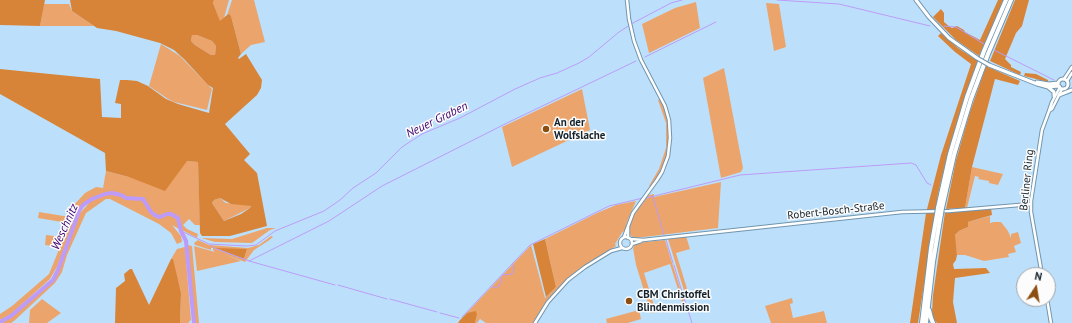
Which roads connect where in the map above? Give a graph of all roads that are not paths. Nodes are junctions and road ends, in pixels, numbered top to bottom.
1 (627, 0) edge
2 (916, 0) edge
3 (1006, 0) edge
4 (1011, 0) edge
5 (1072, 67) edge
6 (1072, 73) edge
7 (1034, 82) junction
8 (1067, 83) junction
9 (1048, 86) junction
10 (1060, 86) junction
11 (1072, 89) edge
12 (1059, 95) junction
13 (1054, 96) junction
14 (1049, 111) junction
15 (1031, 204) junction
16 (940, 208) junction
17 (939, 214) junction
18 (628, 238) junction
19 (643, 240) junction
20 (620, 243) junction
21 (632, 244) junction
22 (622, 248) junction
23 (611, 252) junction
24 (1041, 267) edge
25 (928, 303) junction
26 (1048, 307) edge
27 (535, 323) edge
28 (922, 323) edge
29 (926, 323) edge
30 (933, 323) edge
31 (1051, 323) edge

1 - 18 street
2 - 7 main road, bridge
3 - 16 highway
4 - 16 highway
5 - 8 street, Berliner Ring
6 - 8 street, Berliner Ring
7 - 9 main road
7 - 10 main road
8 - 10 main road
8 - 10 main road, Berliner Ring
8 - 11 main road
9 - 10 main road
9 - 13 main road
10 - 12 street, Berliner Ring
10 - 13 street, Berliner Ring
11 - 12 main road
12 - 14 street, Berliner Ring
13 - 14 street, Berliner Ring
14 - 15 street, Berliner Ring
15 - 19 street, Robert-Bosch-Straße
15 - 24 street, Berliner Ring
16 - 17 highway, bridge
17 - 25 highway
17 - 28 highway
18 - 19 street, Robert-Bosch-Straße
18 - 20 street, Robert-Bosch-Straße
18 - 21 street
19 - 21 street, Robert-Bosch-Straße
20 - 22 street
20 - 23 street, Robert-Bosch-Straße
21 - 22 street, Robert-Bosch-Straße
22 - 23 street, Robert-Bosch-Straße
23 - 27 street, Robert-Bosch-Straße
25 - 29 highway
25 - 30 highway
26 - 31 street

